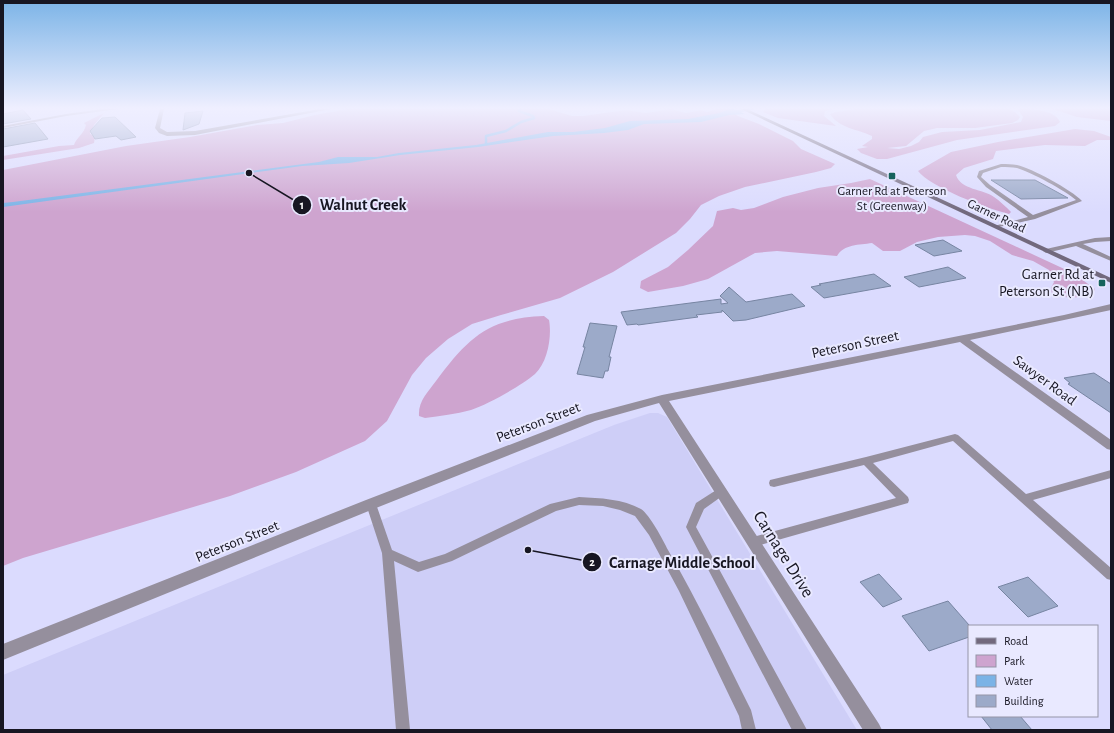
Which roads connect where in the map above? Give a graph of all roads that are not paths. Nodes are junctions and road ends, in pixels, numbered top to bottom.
1 (816, 143) edge
2 (1033, 218) junction
3 (996, 227) junction
4 (1111, 239) edge
5 (1077, 244) junction
6 (1046, 251) junction
7 (1111, 259) edge
8 (1111, 281) edge
9 (1111, 307) edge
10 (961, 338) junction
11 (662, 399) junction
12 (1111, 446) edge
13 (866, 461) junction
14 (1111, 474) edge
15 (774, 483) dead end
16 (721, 491) junction
17 (1024, 498) junction
18 (371, 504) junction
19 (753, 542) junction
20 (388, 553) junction
21 (1111, 574) edge
22 (3, 652) edge
23 (403, 730) edge
24 (749, 730) edge
25 (800, 730) edge
26 (873, 730) edge

1 - 3 main road, Garner Road
2 - 2 lane
2 - 3 lane
3 - 6 main road, Garner Road
4 - 5 lane
5 - 6 lane
5 - 7 lane
6 - 8 main road, Garner Road
9 - 10 street, Peterson Street
10 - 11 street, Peterson Street
10 - 12 street, Sawyer Road
11 - 16 street, Carnage Drive
11 - 18 street, Peterson Street
13 - 15 lane
13 - 17 lane
13 - 19 lane
14 - 17 lane
16 - 19 street, Carnage Drive
16 - 25 lane
17 - 21 lane
18 - 20 lane
18 - 22 street, Peterson Street
19 - 26 street, Carnage Drive
20 - 23 lane
20 - 24 lane

